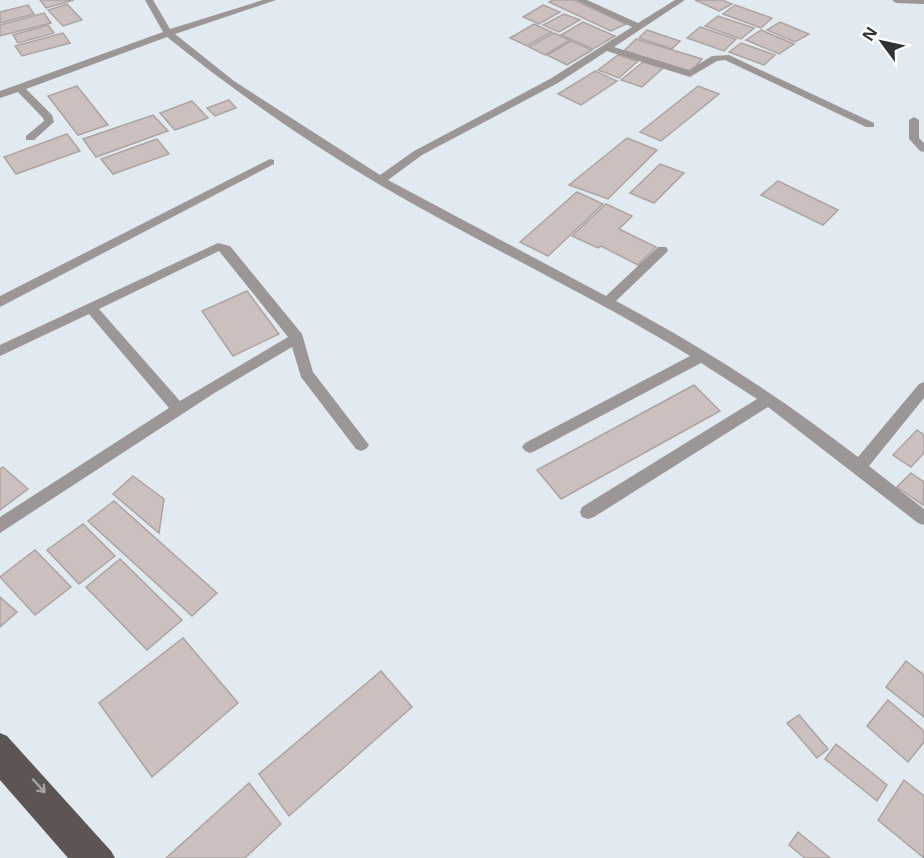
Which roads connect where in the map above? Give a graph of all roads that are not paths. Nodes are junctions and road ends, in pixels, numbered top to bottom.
1 (149, 0) edge
2 (272, 0) edge
3 (580, 0) edge
4 (681, 0) edge
5 (896, 0) edge
6 (924, 1) edge
7 (639, 27) junction
8 (168, 33) junction
9 (607, 48) junction
10 (20, 88) junction
11 (0, 95) edge
12 (914, 120) dead end
13 (870, 125) dead end
14 (30, 138) dead end
15 (924, 149) edge
16 (270, 162) dead end
17 (380, 180) junction
18 (662, 250) dead end
19 (0, 302) edge
20 (607, 302) junction
21 (90, 307) junction
22 (297, 338) junction
23 (0, 351) edge
24 (701, 356) junction
25 (924, 388) edge
26 (769, 399) junction
27 (179, 409) junction
28 (361, 445) dead end
29 (530, 447) dead end
30 (860, 467) junction
31 (588, 512) dead end
32 (924, 518) edge
33 (0, 526) edge
34 (0, 743) edge
35 (0, 765) edge
36 (82, 858) edge
37 (104, 858) edge

1 - 8 street
2 - 8 street
3 - 7 street
4 - 7 street
5 - 6 street
7 - 9 street
8 - 10 street
8 - 17 street
9 - 13 street
9 - 17 street
10 - 11 street
10 - 14 street
12 - 15 street
16 - 19 street
17 - 20 street
18 - 20 street
20 - 24 street
21 - 22 street
21 - 23 street
21 - 27 street
22 - 27 street
22 - 28 street
24 - 26 street
24 - 29 street
25 - 30 street
26 - 30 street
26 - 31 street
27 - 33 street
30 - 32 street
34 -> 37 main road
35 - 36 main road

